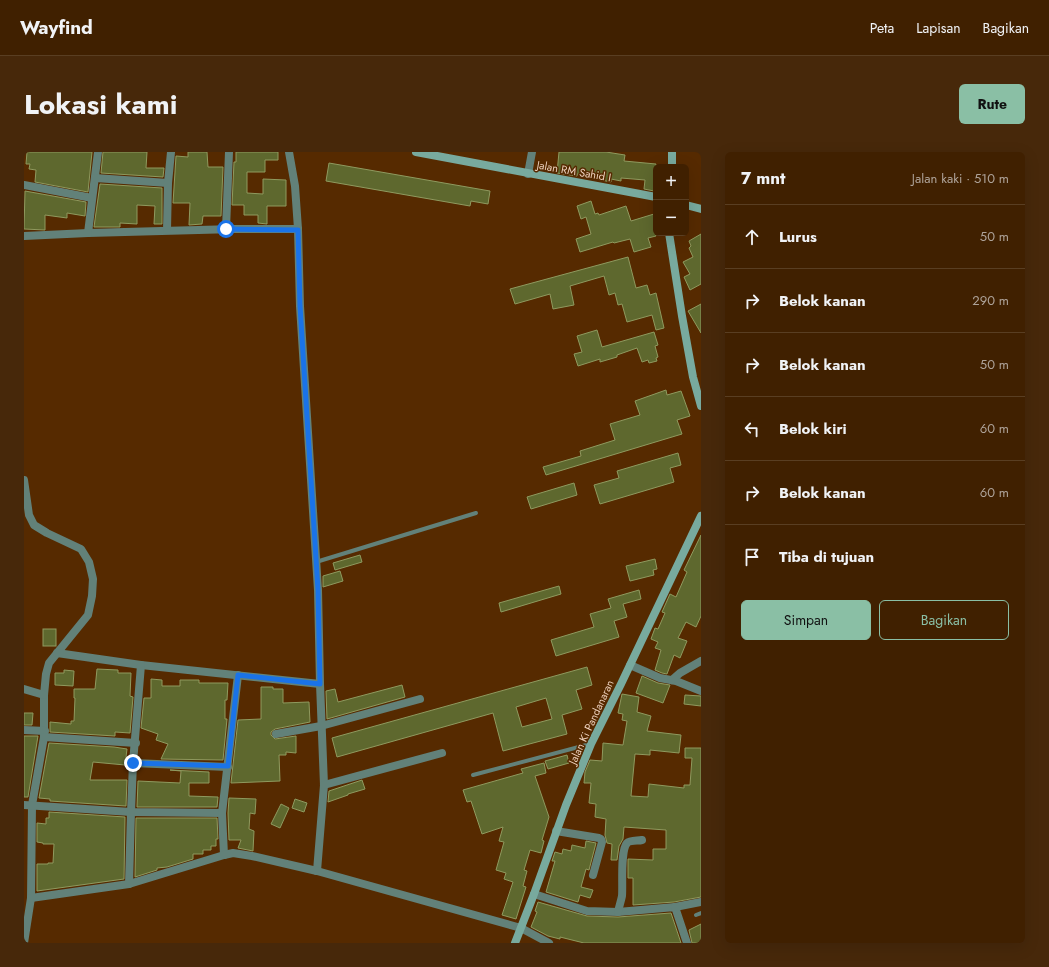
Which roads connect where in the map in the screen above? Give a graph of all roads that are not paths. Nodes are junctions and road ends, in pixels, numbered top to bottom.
1 (98, 152) edge
2 (171, 152) edge
3 (229, 152) edge
4 (289, 152) edge
5 (416, 152) edge
6 (532, 152) edge
7 (672, 152) edge
8 (672, 164) edge
9 (528, 174) junction
10 (95, 178) junction
11 (168, 183) junction
12 (24, 185) edge
13 (652, 196) edge
14 (92, 198) junction
15 (689, 206) edge
16 (701, 209) edge
17 (226, 229) junction
18 (167, 230) junction
19 (298, 230) junction
20 (88, 233) junction
21 (24, 236) edge
22 (669, 236) edge
23 (701, 406) edge
24 (24, 480) edge
25 (476, 513) dead end
26 (701, 516) edge
27 (316, 562) junction
28 (56, 653) junction
29 (701, 661) edge
30 (141, 665) junction
31 (630, 665) junction
32 (238, 675) junction
33 (672, 680) junction
34 (320, 684) junction
35 (24, 689) edge
36 (701, 691) edge
37 (44, 695) junction
38 (420, 699) dead end
39 (321, 726) junction
40 (24, 730) edge
41 (44, 734) junction
42 (276, 734) dead end
43 (136, 744) junction
44 (591, 744) junction
45 (442, 753) dead end
46 (133, 763) junction
47 (228, 766) junction
48 (472, 775) dead end
49 (324, 786) junction
50 (28, 805) edge
51 (130, 812) junction
52 (222, 813) junction
53 (556, 831) junction
54 (642, 840) dead end
55 (224, 855) junction
56 (317, 871) junction
57 (593, 875) dead end
58 (130, 884) junction
59 (534, 894) junction
60 (31, 898) junction
61 (701, 902) edge
62 (675, 907) junction
63 (618, 912) junction
64 (701, 914) edge
65 (696, 915) dead end
66 (521, 928) junction
67 (24, 943) edge
68 (515, 943) edge
69 (549, 943) edge
70 (687, 943) edge

1 - 10 street
2 - 11 street
3 - 17 street
4 - 19 street
5 - 9 main road, Jalan RM Sahid I
6 - 9 street
7 - 8 main road
9 - 13 main road, Jalan RM Sahid I
10 - 11 street
10 - 14 street
11 - 18 street
12 - 14 street
14 - 20 street
15 - 16 main road
17 - 18 street
17 - 19 street
18 - 20 street
19 - 27 street
20 - 21 street
22 - 23 main road
24 - 28 street
25 - 27 lane
26 - 31 main road, Jalan Ki Pandanaran
27 - 34 street
28 - 30 street
28 - 37 street
29 - 33 street
30 - 32 street
30 - 43 street
31 - 33 street
31 - 44 main road, Jalan Ki Pandanaran
32 - 34 street
32 - 47 street
33 - 36 street
34 - 39 street
35 - 37 street
37 - 41 street
38 - 39 street
39 - 42 street
39 - 49 street
40 - 41 street
41 - 43 street
41 - 50 street
43 - 46 street
44 - 48 lane
44 - 53 main road, Jalan Ki Pandanaran
45 - 49 street
46 - 47 street
46 - 51 street
47 - 52 street
49 - 56 street
50 - 51 street
50 - 60 street
51 - 52 street
51 - 58 street
52 - 55 street
53 - 57 street
53 - 59 main road, Jalan Ki Pandanaran
54 - 63 street
55 - 56 street
55 - 58 street
56 - 66 street
58 - 60 street
59 - 63 street
59 - 66 main road, Jalan Ki Pandanaran
60 - 67 street
61 - 62 street
62 - 63 street
62 - 70 street
64 - 65 lane
66 - 68 main road, Jalan Ki Pandanaran
66 - 69 street

